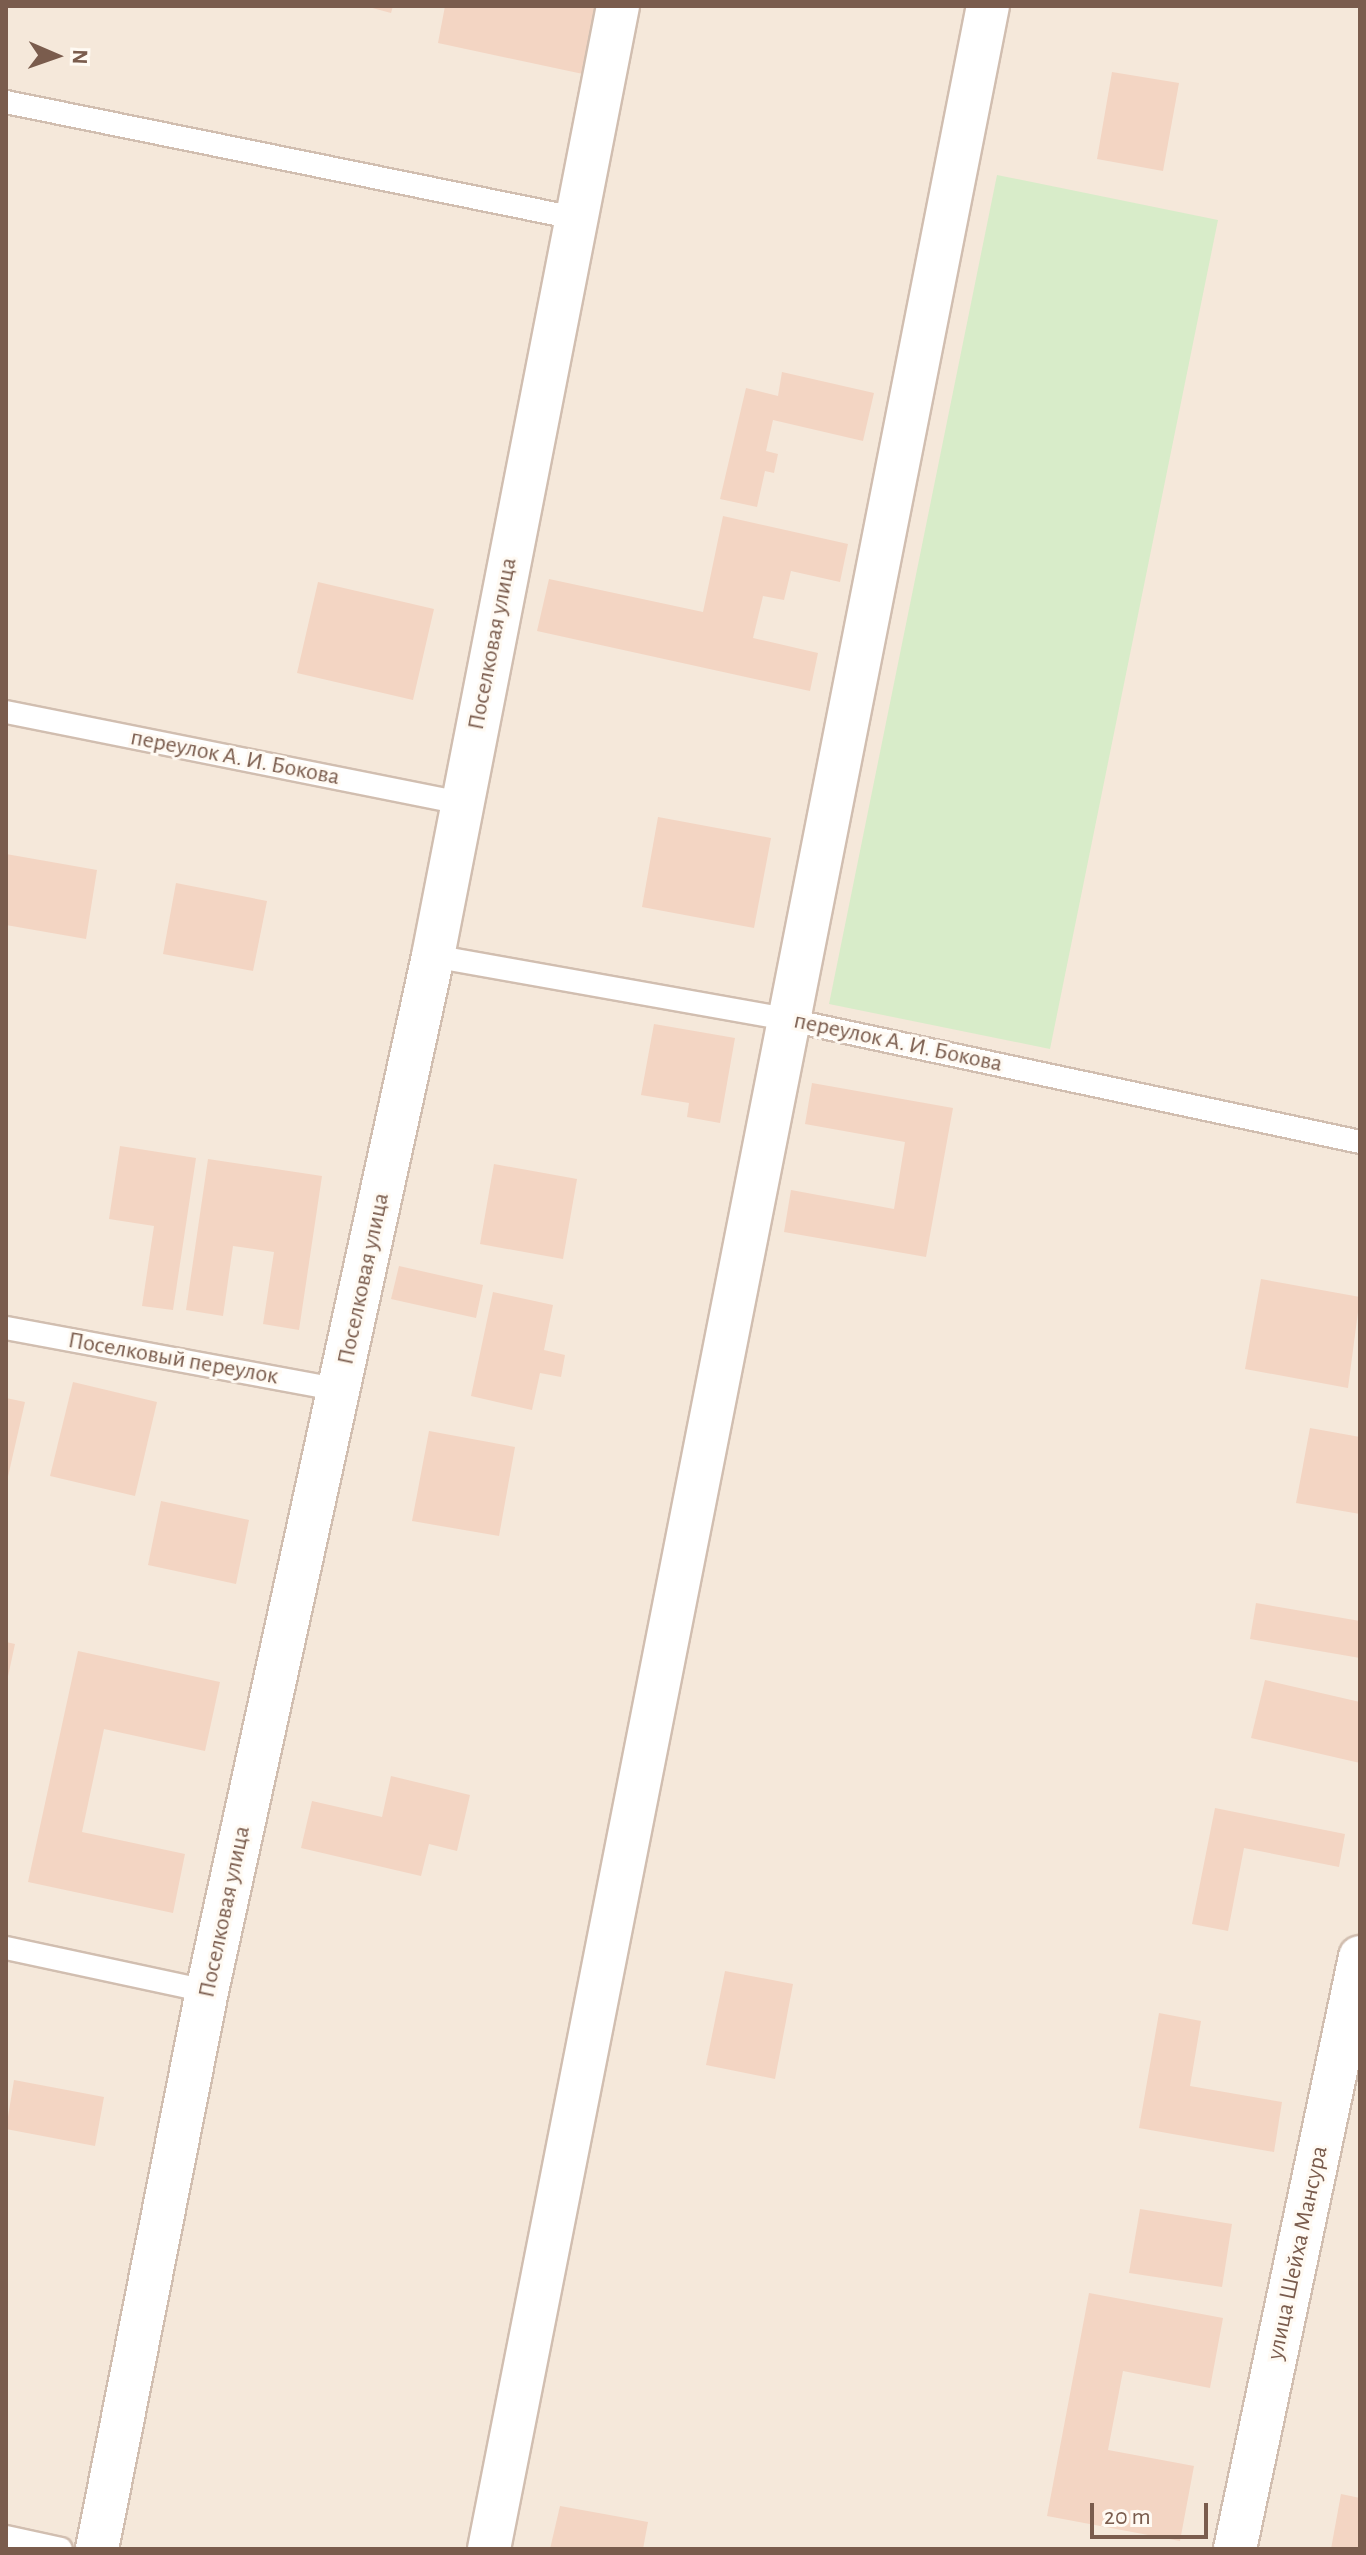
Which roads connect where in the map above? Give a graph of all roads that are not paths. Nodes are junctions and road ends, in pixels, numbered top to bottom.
1 (618, 6) edge
2 (988, 6) edge
3 (6, 102) edge
4 (575, 218) junction
5 (6, 712) edge
6 (463, 803) junction
7 (433, 956) junction
8 (785, 1019) junction
9 (1360, 1142) edge
10 (6, 1328) edge
11 (341, 1390) junction
12 (6, 1948) edge
13 (1360, 1957) edge
14 (207, 1991) junction
15 (6, 2537) edge
16 (61, 2549) edge
17 (97, 2549) edge
18 (489, 2549) edge
19 (1235, 2549) edge

1 - 4 street, Поселковая улица
2 - 8 street
3 - 4 lane
4 - 6 street, Поселковая улица
5 - 6 lane, переулок А. И. Бокова
6 - 7 street, Поселковая улица
7 - 8 lane, переулок А. И. Бокова
7 - 11 street, Поселковая улица
8 - 9 lane, переулок А. И. Бокова
8 - 18 street
10 - 11 lane, Поселковый переулок
11 - 14 street, Поселковая улица
12 - 14 lane
13 - 19 street, улица Шейха Мансура
14 - 17 street, Поселковая улица
15 - 16 lane

